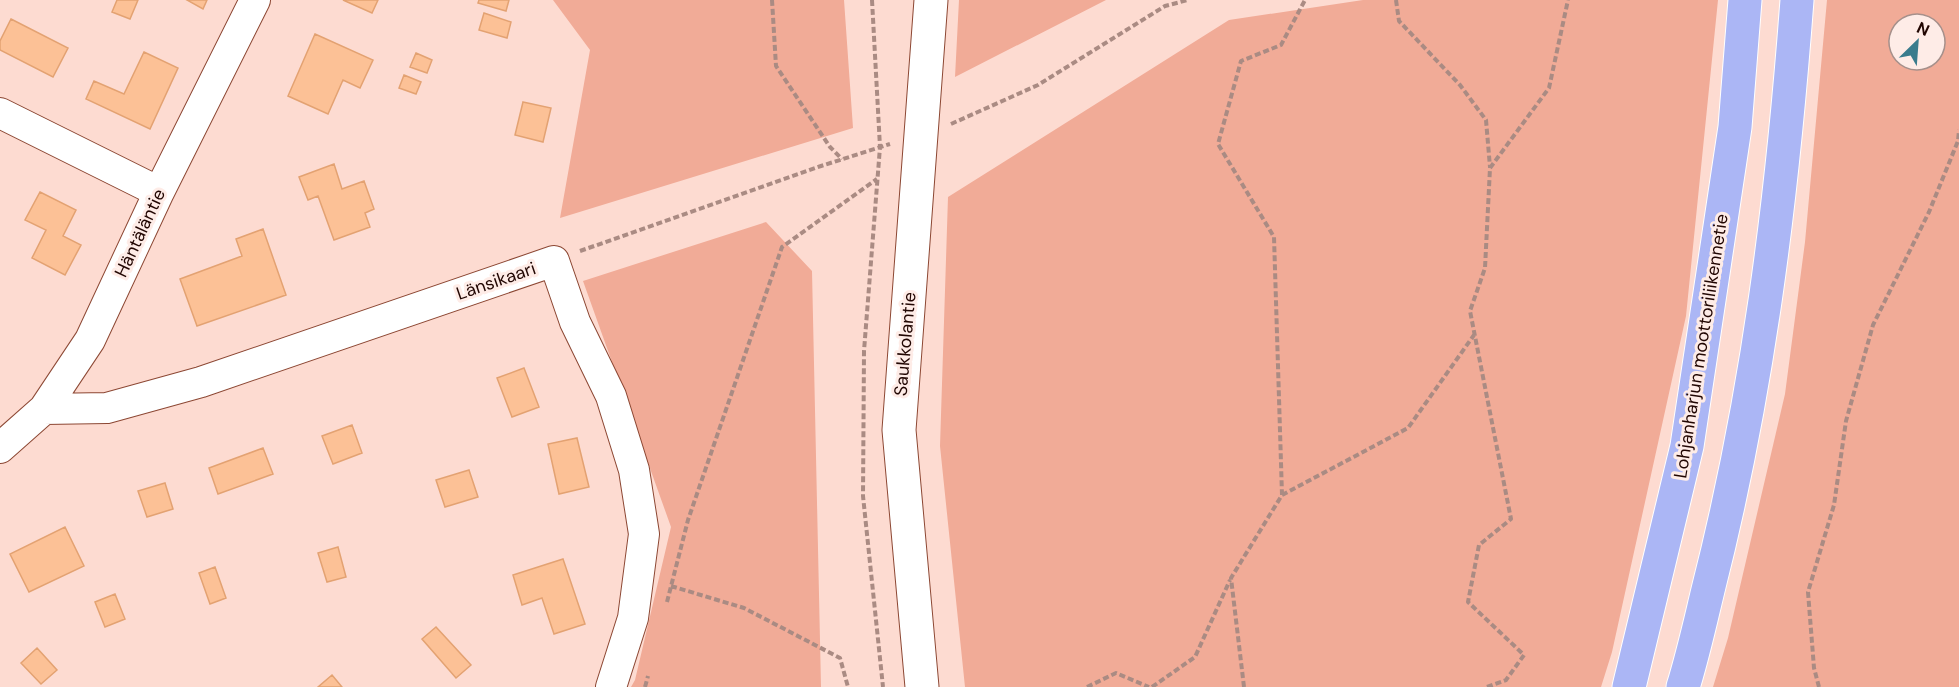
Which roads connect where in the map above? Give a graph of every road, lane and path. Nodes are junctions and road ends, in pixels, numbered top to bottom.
1 (255, 0) edge
2 (772, 0) edge
3 (872, 0) edge
4 (931, 0) edge
5 (1188, 0) edge
6 (1305, 0) edge
7 (1395, 0) edge
8 (1568, 0) edge
9 (1745, 0) edge
10 (1797, 0) edge
11 (0, 113) edge
12 (1959, 130) edge
13 (922, 138) junction
14 (880, 147) junction
15 (842, 159) junction
16 (1490, 168) junction
17 (878, 179) junction
18 (159, 192) junction
19 (554, 261) junction
20 (1474, 334) junction
21 (44, 409) junction
22 (0, 448) edge
23 (1282, 495) junction
24 (1231, 578) junction
25 (671, 586) junction
26 (665, 609) dead end
27 (651, 664) dead end
28 (611, 687) edge
29 (645, 687) edge
30 (848, 687) edge
31 (883, 687) edge
32 (922, 687) edge
33 (1087, 687) edge
34 (1150, 687) edge
35 (1244, 687) edge
36 (1487, 687) edge
37 (1629, 687) edge
38 (1683, 687) edge
39 (1819, 687) edge

1 - 18 street, Häntäläntie
2 - 15 path
3 - 14 path
4 - 13 street, Saukkolantie
5 - 13 path
6 - 23 path
7 - 16 path
8 - 16 path
9 - 37 highway, Lohjanharjun moottoriliikennetie
10 - 38 highway
11 - 18 street
12 - 39 path
13 - 14 path
13 - 32 street, Saukkolantie
14 - 15 path
14 - 17 path
15 - 19 path
16 - 20 path
17 - 25 path
17 - 31 path
18 - 21 street, Häntäläntie
19 - 21 street, Länsikaari
19 - 28 street, Länsikaari
20 - 23 path
20 - 36 path
21 - 22 street, Häntäläntie
23 - 24 path
24 - 34 path
24 - 35 path
25 - 26 path
25 - 30 path
27 - 29 path
33 - 34 path

